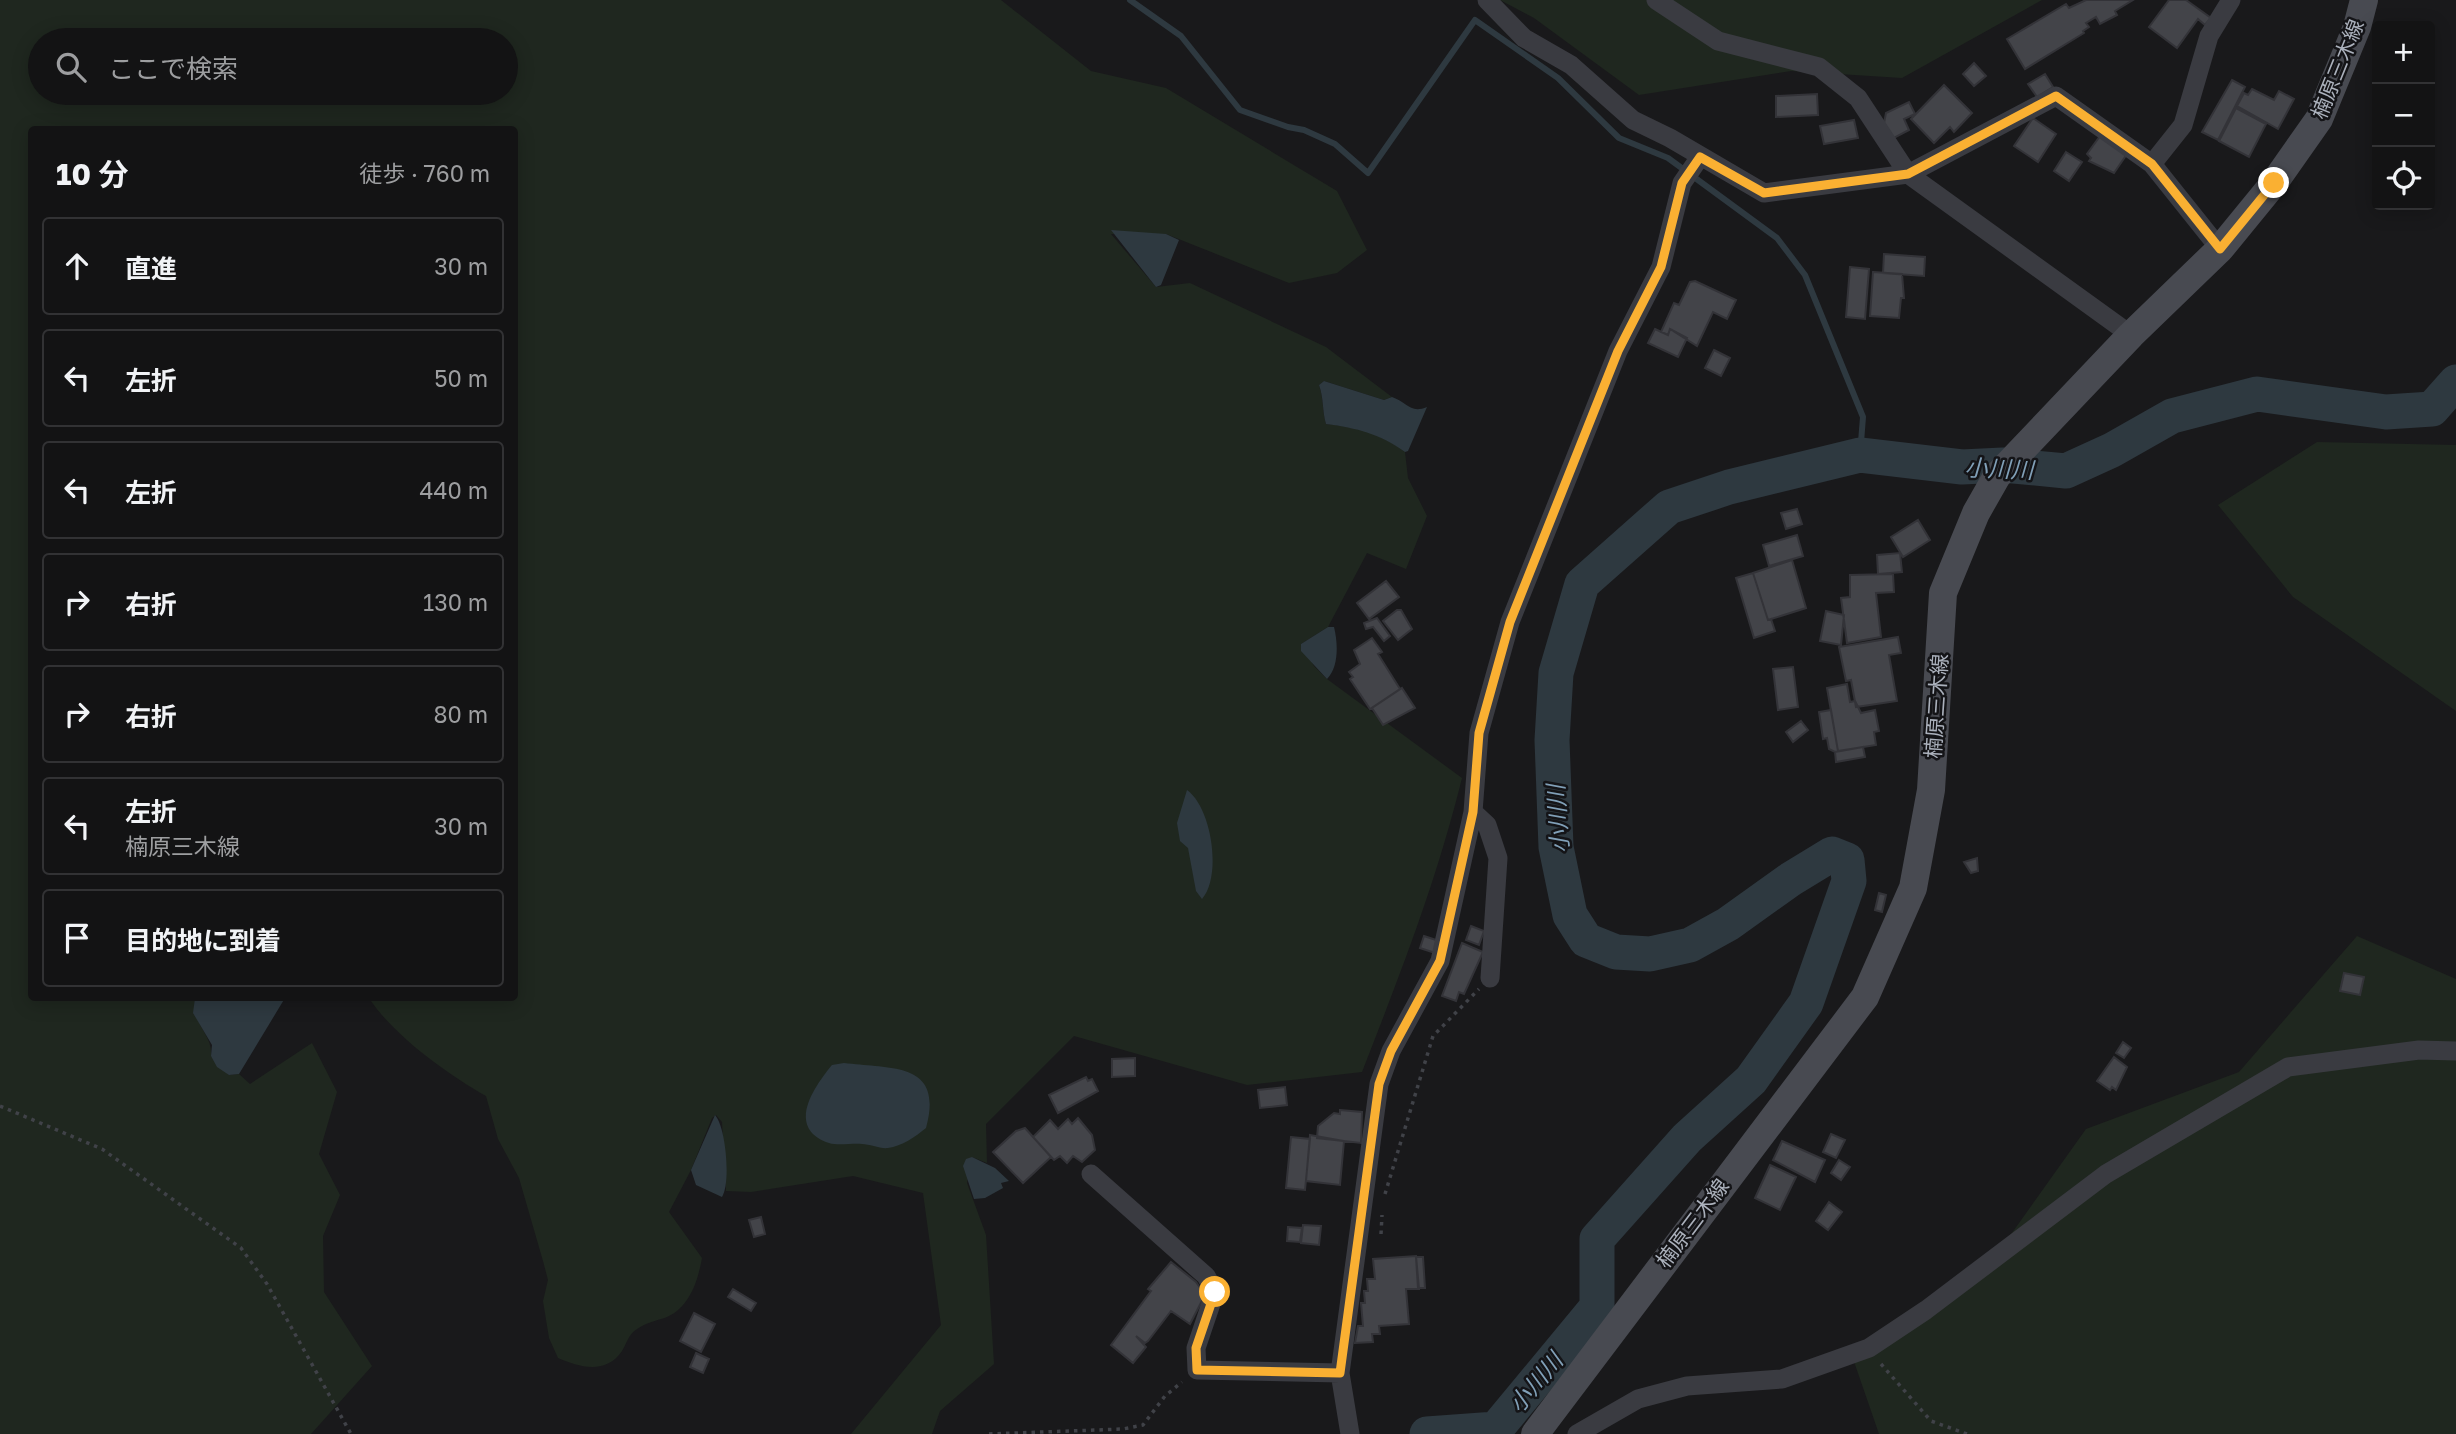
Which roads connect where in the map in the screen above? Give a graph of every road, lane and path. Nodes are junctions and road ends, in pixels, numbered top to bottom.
1 (1487, 0) edge
2 (1656, 0) edge
3 (2231, 0) edge
4 (2364, 0) edge
5 (1700, 157) junction
6 (2152, 164) junction
7 (1908, 174) junction
8 (2220, 249) junction
9 (2132, 335) junction
10 (1473, 812) junction
11 (1490, 978) joint
12 (2456, 1051) edge
13 (0, 1106) edge
14 (1091, 1174) dead end
15 (1384, 1199) dead end
16 (1383, 1210) dead end
17 (1381, 1234) dead end
18 (1869, 1348) junction
19 (1197, 1370) junction
20 (1340, 1373) junction
21 (1349, 1429) edge
22 (351, 1434) edge
23 (989, 1434) edge
24 (1535, 1434) edge
25 (1577, 1434) edge
26 (1967, 1434) edge

1 - 5 street
2 - 7 street
3 - 6 street
4 - 8 main road, 楠原三木線
5 - 7 street
5 - 10 street
6 - 7 street
6 - 8 street
7 - 9 street
8 - 9 main road, 楠原三木線
9 - 24 main road, 楠原三木線
10 - 11 street
10 - 20 street
11 - 15 path
12 - 18 street
13 - 22 path
14 - 19 street
16 - 17 path
18 - 25 street
18 - 26 path
19 - 20 street
19 - 23 path
20 - 21 street

